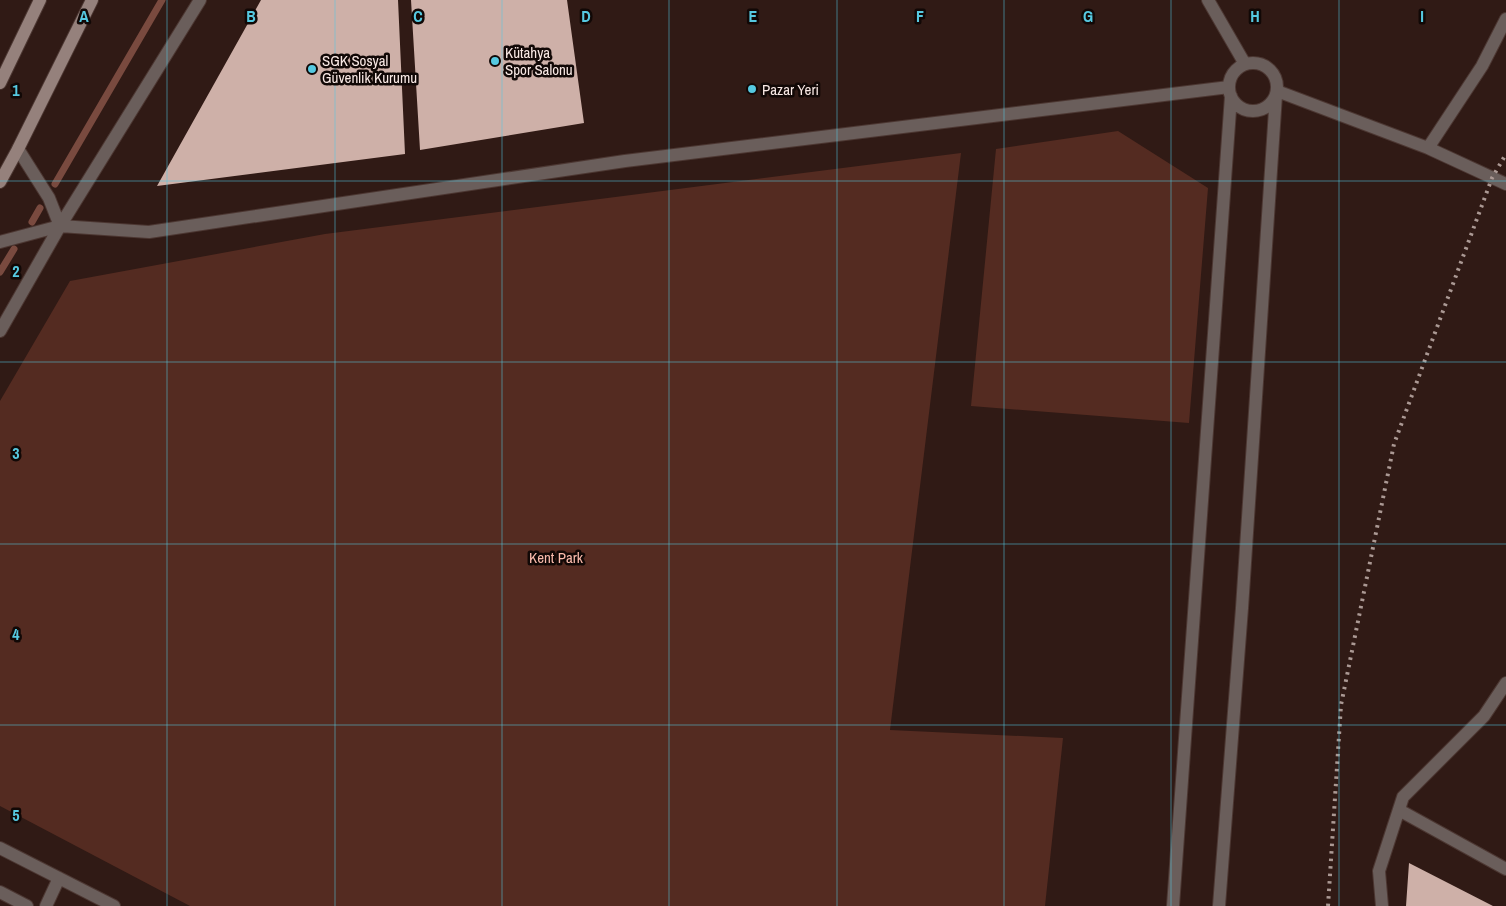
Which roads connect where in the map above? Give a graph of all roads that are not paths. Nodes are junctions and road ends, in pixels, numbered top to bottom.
1 (40, 0) edge
2 (92, 0) edge
3 (200, 0) edge
4 (1208, 0) edge
5 (1506, 19) edge
6 (1245, 64) junction
7 (0, 82) edge
8 (1230, 91) junction
9 (1277, 93) junction
10 (1428, 148) junction
11 (18, 149) junction
12 (0, 182) edge
13 (1506, 184) edge
14 (60, 226) junction
15 (0, 242) edge
16 (0, 331) edge
17 (1506, 683) edge
18 (1399, 810) junction
19 (0, 848) edge
20 (1506, 868) edge
21 (58, 878) junction
22 (0, 892) edge
23 (27, 906) edge
24 (46, 906) edge
25 (114, 906) edge
26 (1173, 906) edge
27 (1219, 906) edge
28 (1382, 906) edge

1 - 7 main road
2 - 11 main road
3 - 14 street
4 - 6 street
5 - 10 street
6 - 8 street
6 - 9 street
8 - 9 street
8 - 14 street
8 - 26 street
9 - 10 street
9 - 27 street
10 - 13 street
11 - 12 main road
11 - 14 street
14 - 15 street
14 - 16 street
17 - 18 street
18 - 20 street
18 - 28 street
19 - 21 street
21 - 24 street
21 - 25 street
22 - 23 street

